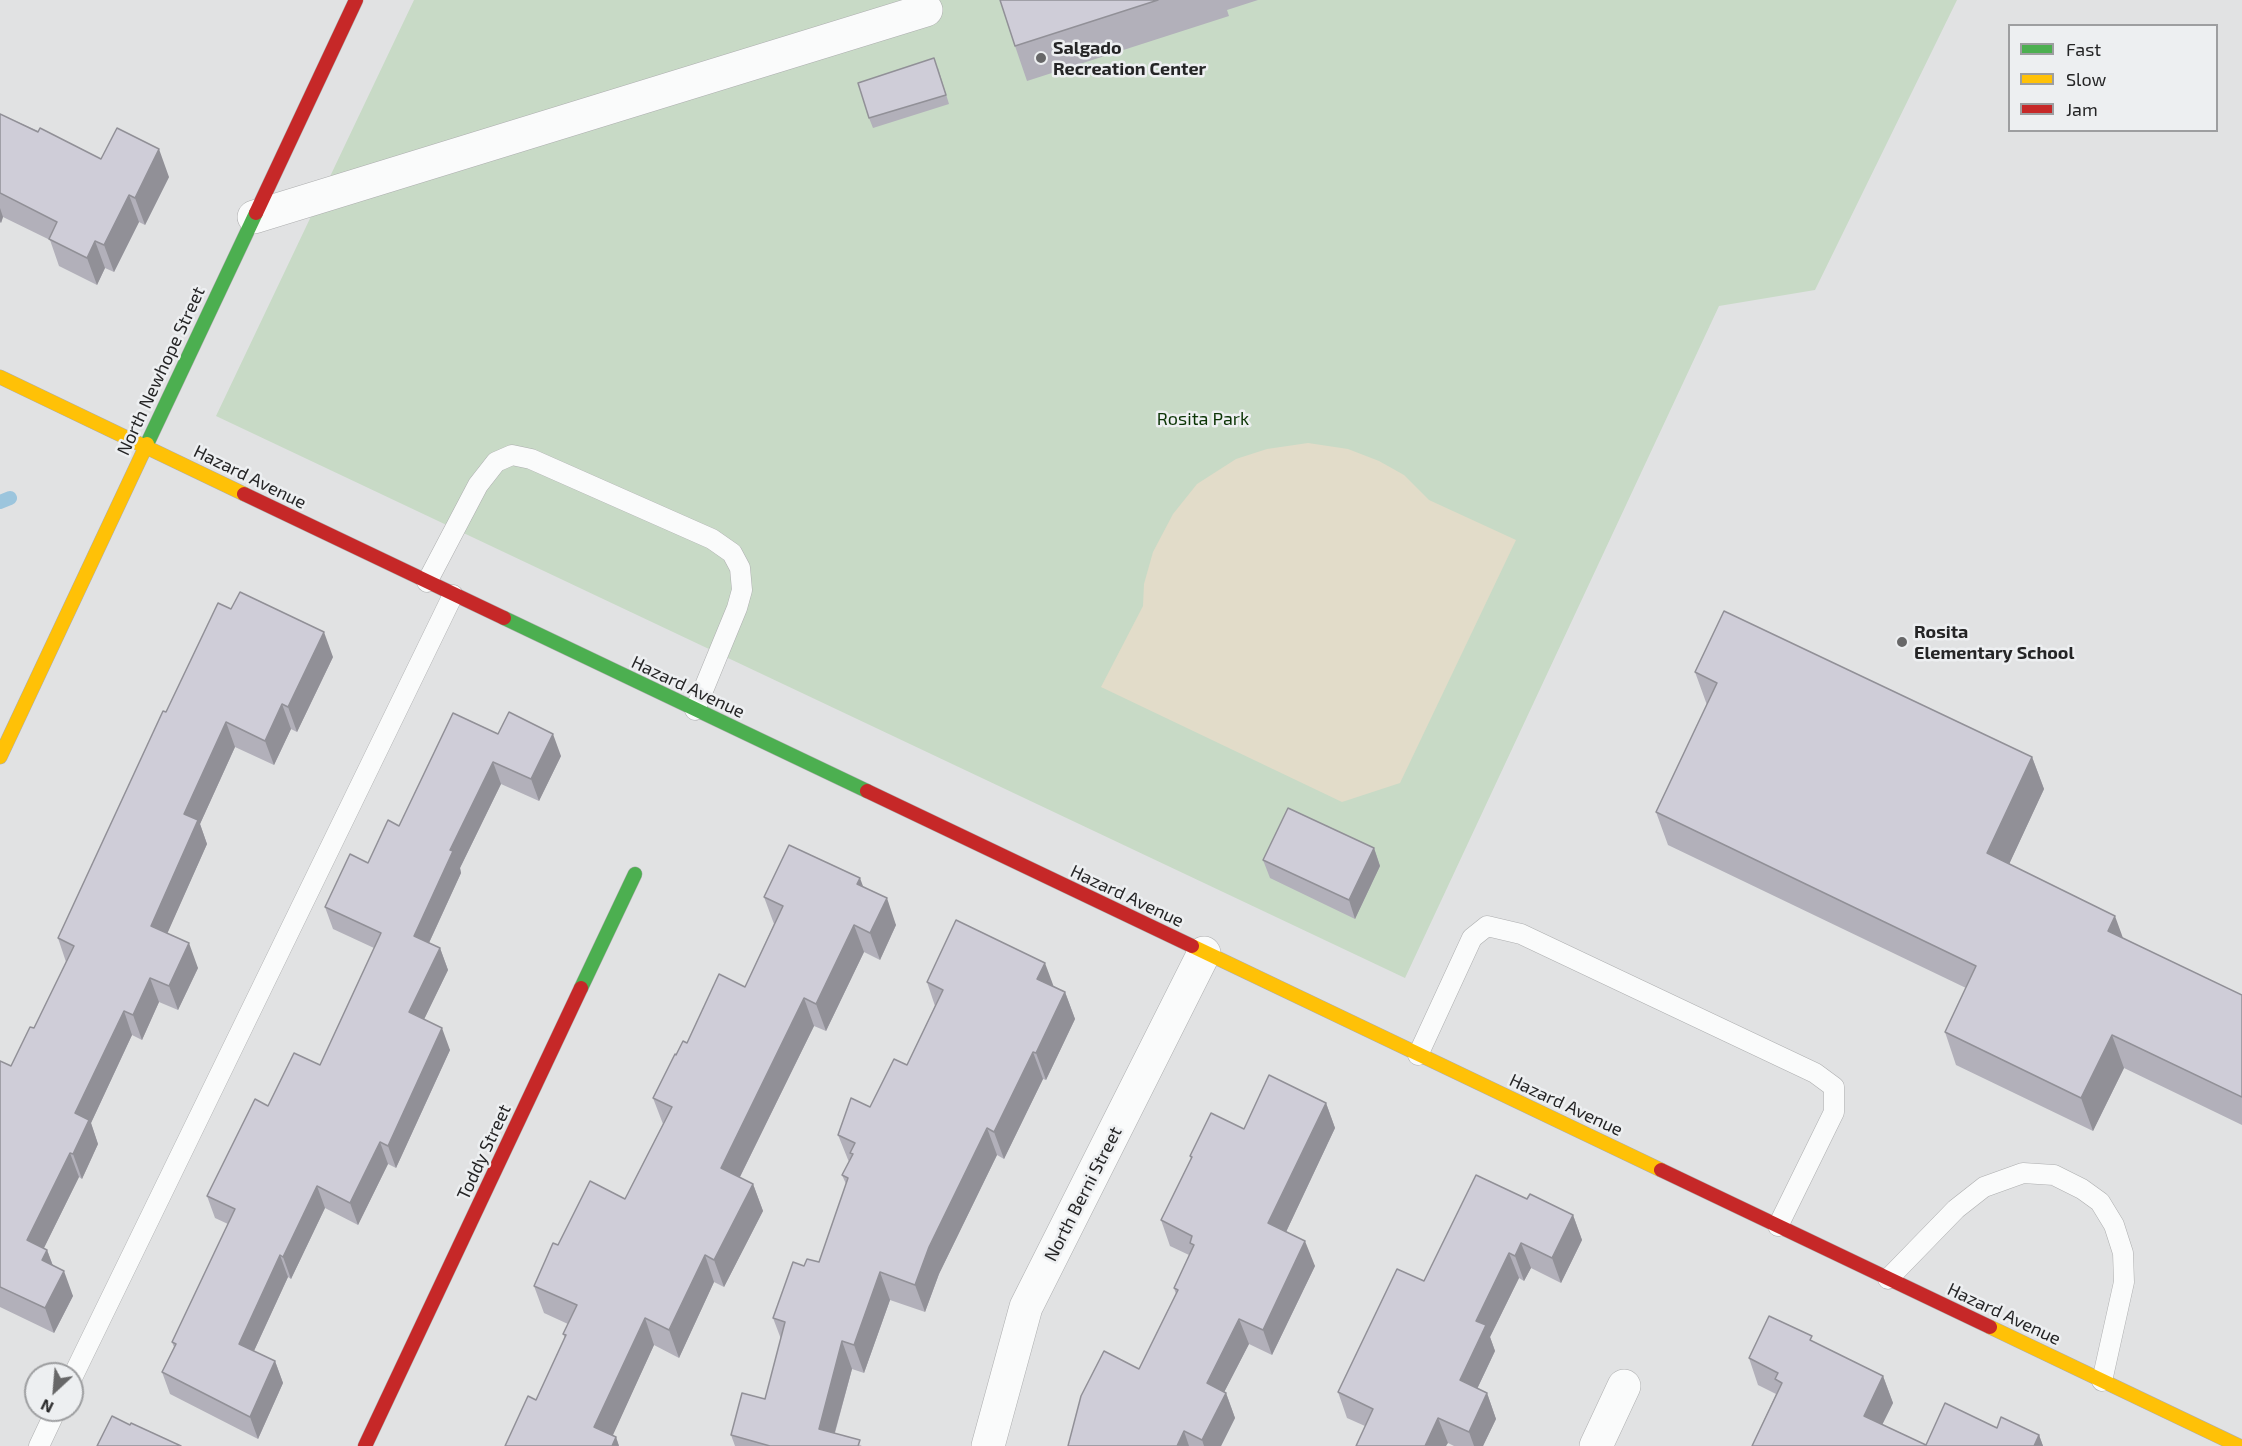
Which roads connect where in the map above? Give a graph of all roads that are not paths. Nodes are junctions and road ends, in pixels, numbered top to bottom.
1 (356, 0) edge
2 (926, 10) dead end
3 (254, 217) junction
4 (0, 377) edge
5 (146, 447) junction
6 (427, 582) junction
7 (453, 595) junction
8 (695, 710) junction
9 (0, 757) edge
10 (635, 874) dead end
11 (1204, 953) junction
12 (1419, 1055) junction
13 (1778, 1226) junction
14 (1888, 1279) junction
15 (80, 1362) edge
16 (2102, 1381) junction
17 (1624, 1386) dead end
18 (50, 1422) edge
19 (39, 1446) edge
20 (365, 1446) edge
21 (988, 1446) edge
22 (1596, 1446) edge
23 (2239, 1446) edge

1 - 3 street, North Newhope Street
2 - 3 street
3 - 5 street, North Newhope Street
4 - 5 street, Hazard Avenue
5 - 6 street, Hazard Avenue
5 - 9 street, North Newhope Street
6 - 7 street, Hazard Avenue
6 - 8 lane
7 - 8 street, Hazard Avenue
7 - 15 lane
8 - 11 street, Hazard Avenue
10 - 20 street, Toddy Street
11 - 12 street, Hazard Avenue
11 - 21 street, North Berni Street
12 - 13 street, Hazard Avenue
12 - 13 lane
13 - 14 street, Hazard Avenue
14 - 16 street, Hazard Avenue
14 - 16 lane
16 - 23 street, Hazard Avenue
17 - 22 street
18 - 19 lane

